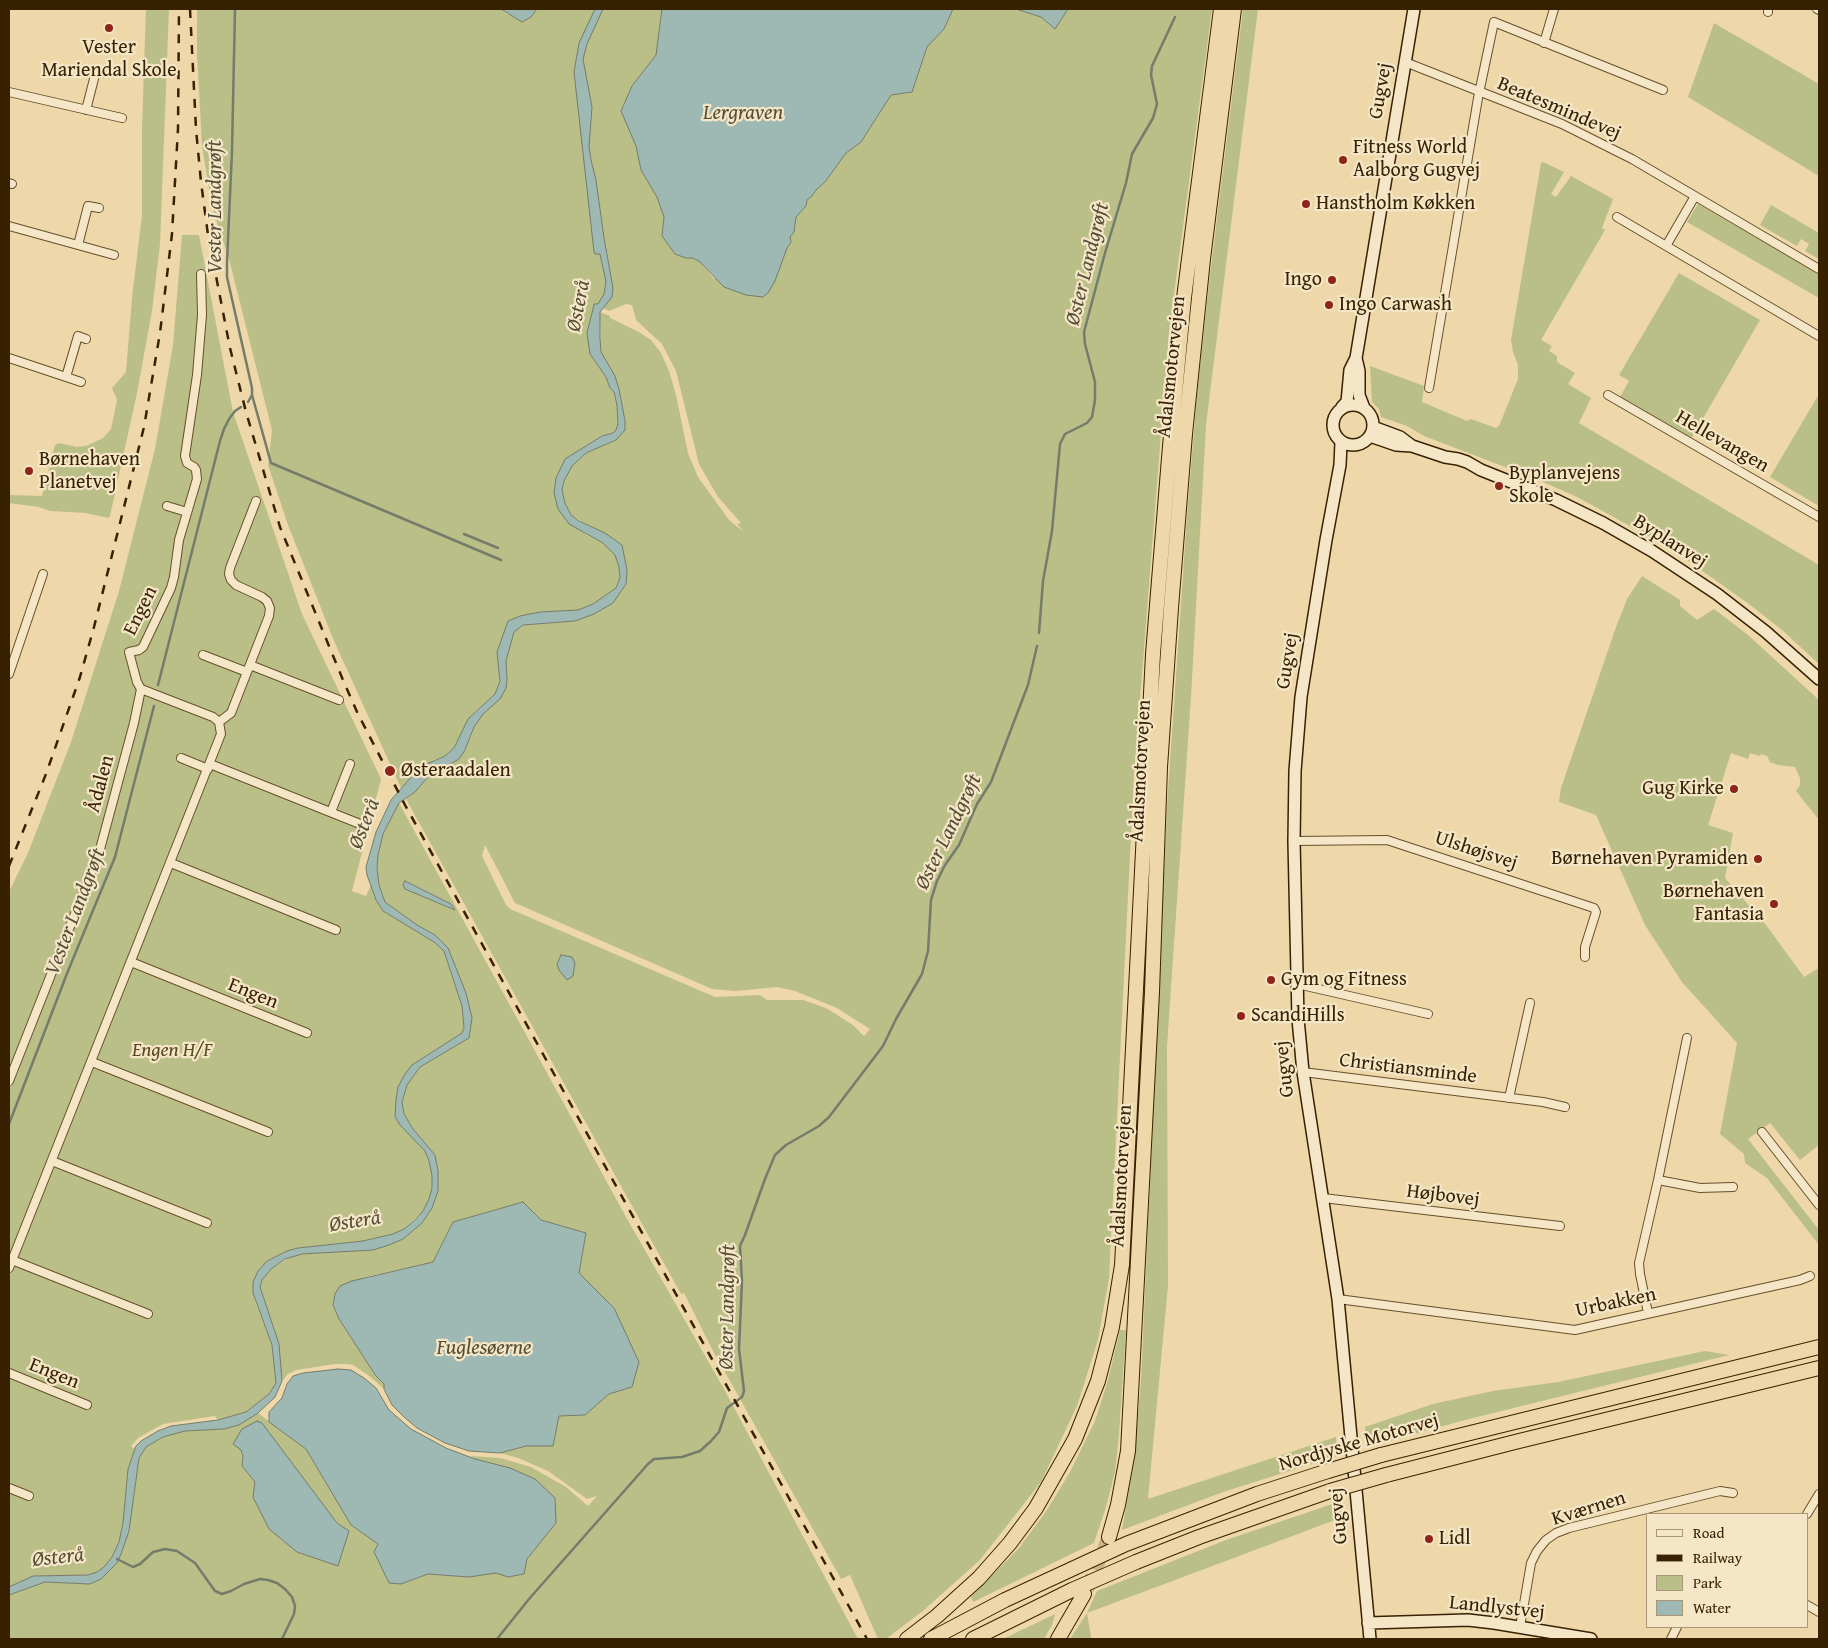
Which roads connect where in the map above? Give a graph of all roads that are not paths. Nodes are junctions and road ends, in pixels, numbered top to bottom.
1 (1221, 9) edge
2 (1234, 9) edge
3 (1414, 9) edge
4 (1554, 9) edge
5 (1544, 43) junction
6 (1405, 62) junction
7 (102, 73) dead end
8 (1663, 90) dead end
9 (9, 92) edge
10 (1479, 93) junction
11 (86, 110) junction
12 (122, 118) dead end
13 (1695, 196) junction
14 (98, 208) dead end
15 (1616, 217) dead end
16 (9, 226) edge
17 (78, 245) junction
18 (1666, 246) junction
19 (114, 255) dead end
20 (1819, 269) edge
21 (201, 274) dead end
22 (1819, 336) edge
23 (86, 339) dead end
24 (9, 358) edge
25 (1356, 358) junction
26 (66, 377) junction
27 (81, 382) dead end
28 (1429, 388) dead end
29 (1608, 395) dead end
30 (1342, 408) junction
31 (1364, 408) junction
32 (1372, 431) junction
33 (1341, 442) junction
34 (1354, 445) junction
35 (1340, 465) junction
36 (256, 501) dead end
37 (167, 506) dead end
38 (187, 512) junction
39 (1819, 517) edge
40 (43, 574) dead end
41 (203, 655) dead end
42 (11, 661) edge
43 (249, 669) junction
44 (9, 674) edge
45 (1819, 679) edge
46 (141, 689) junction
47 (339, 700) dead end
48 (219, 722) junction
49 (181, 758) dead end
50 (350, 764) dead end
51 (209, 766) junction
52 (331, 812) junction
53 (365, 826) dead end
54 (1294, 841) junction
55 (171, 863) junction
56 (336, 930) dead end
57 (1585, 957) dead end
58 (131, 962) junction
59 (1297, 984) junction
60 (1530, 1003) dead end
61 (1428, 1014) dead end
62 (307, 1033) dead end
63 (1687, 1038) dead end
64 (92, 1062) junction
65 (1303, 1072) junction
66 (9, 1081) edge
67 (1509, 1098) junction
68 (1565, 1107) dead end
69 (268, 1132) dead end
70 (1762, 1132) dead end
71 (52, 1161) junction
72 (1658, 1180) junction
73 (1733, 1187) dead end
74 (1323, 1198) junction
75 (1819, 1205) edge
76 (207, 1223) dead end
77 (1560, 1226) dead end
78 (10, 1264) edge
79 (1810, 1276) dead end
80 (1338, 1299) junction
81 (1648, 1313) junction
82 (148, 1314) dead end
83 (1819, 1347) edge
84 (1819, 1368) edge
85 (9, 1373) edge
86 (87, 1405) dead end
87 (9, 1488) edge
88 (1733, 1494) dead end
89 (1819, 1494) edge
90 (29, 1496) dead end
91 (1808, 1513) edge
92 (1109, 1537) tunnel mouth
93 (1084, 1594) tunnel mouth
94 (1808, 1606) edge
95 (1819, 1612) edge
96 (1368, 1622) junction
97 (1520, 1628) junction
98 (907, 1639) edge
99 (931, 1639) edge
100 (973, 1639) edge
101 (1058, 1639) edge
102 (1370, 1639) edge
103 (1591, 1639) edge

1 - 98 highway, Ådalsmotorvejen
2 - 92 highway, Ådalsmotorvejen
3 - 6 street, Gugvej
4 - 5 street
5 - 8 street
5 - 10 street
6 - 10 street, Beatesmindevej
6 - 25 street, Gugvej
7 - 11 street
9 - 11 street
10 - 13 street, Beatesmindevej
10 - 28 street
11 - 12 street
13 - 18 street
13 - 20 street, Beatesmindevej
14 - 17 street
15 - 18 street
16 - 17 street
17 - 19 street
18 - 22 street
21 - 38 street, Engen
23 - 26 street
24 - 26 street
25 - 30 street, Gugvej
25 - 31 street, Gugvej
26 - 27 street
29 - 39 street, Hellevangen
30 - 31 street
30 - 33 street
31 - 32 street
32 - 34 street
32 - 45 street, Byplanvej
33 - 34 street
33 - 35 street, Gugvej
34 - 35 street, Gugvej
35 - 54 street, Gugvej
36 - 43 street
37 - 38 street
38 - 46 street, Engen
40 - 42 street
41 - 43 street
42 - 44 street
43 - 47 street
43 - 48 street
46 - 48 street
46 - 66 street, Ådalen
48 - 51 street
49 - 51 street
50 - 52 street
51 - 52 street
51 - 55 street
52 - 53 street
54 - 57 street, Ulshøjsvej
54 - 59 street, Gugvej
55 - 56 street
55 - 58 street
58 - 62 street, Engen
58 - 64 street
59 - 61 street
59 - 65 street, Gugvej
60 - 67 street
63 - 72 street
64 - 69 street
64 - 71 street
65 - 67 street, Christiansminde
65 - 74 street, Gugvej
67 - 68 street, Christiansminde
70 - 75 street
71 - 76 street
71 - 78 street
72 - 73 street
72 - 81 street
74 - 77 street, Højbovej
74 - 80 street, Gugvej
78 - 82 street
79 - 81 street, Urbakken
80 - 81 street, Urbakken
80 - 96 street, Gugvej
83 - 99 highway, Nordjyske Motorvej, bridge
84 - 100 highway, Nordjyske Motorvej, bridge
85 - 86 street, Engen
87 - 90 street
88 - 97 street, Kværnen
89 - 91 street
93 - 101 highway
94 - 95 street
96 - 97 street, Landlystvej
96 - 102 street, Gugvej
97 - 103 street, Landlystvej

